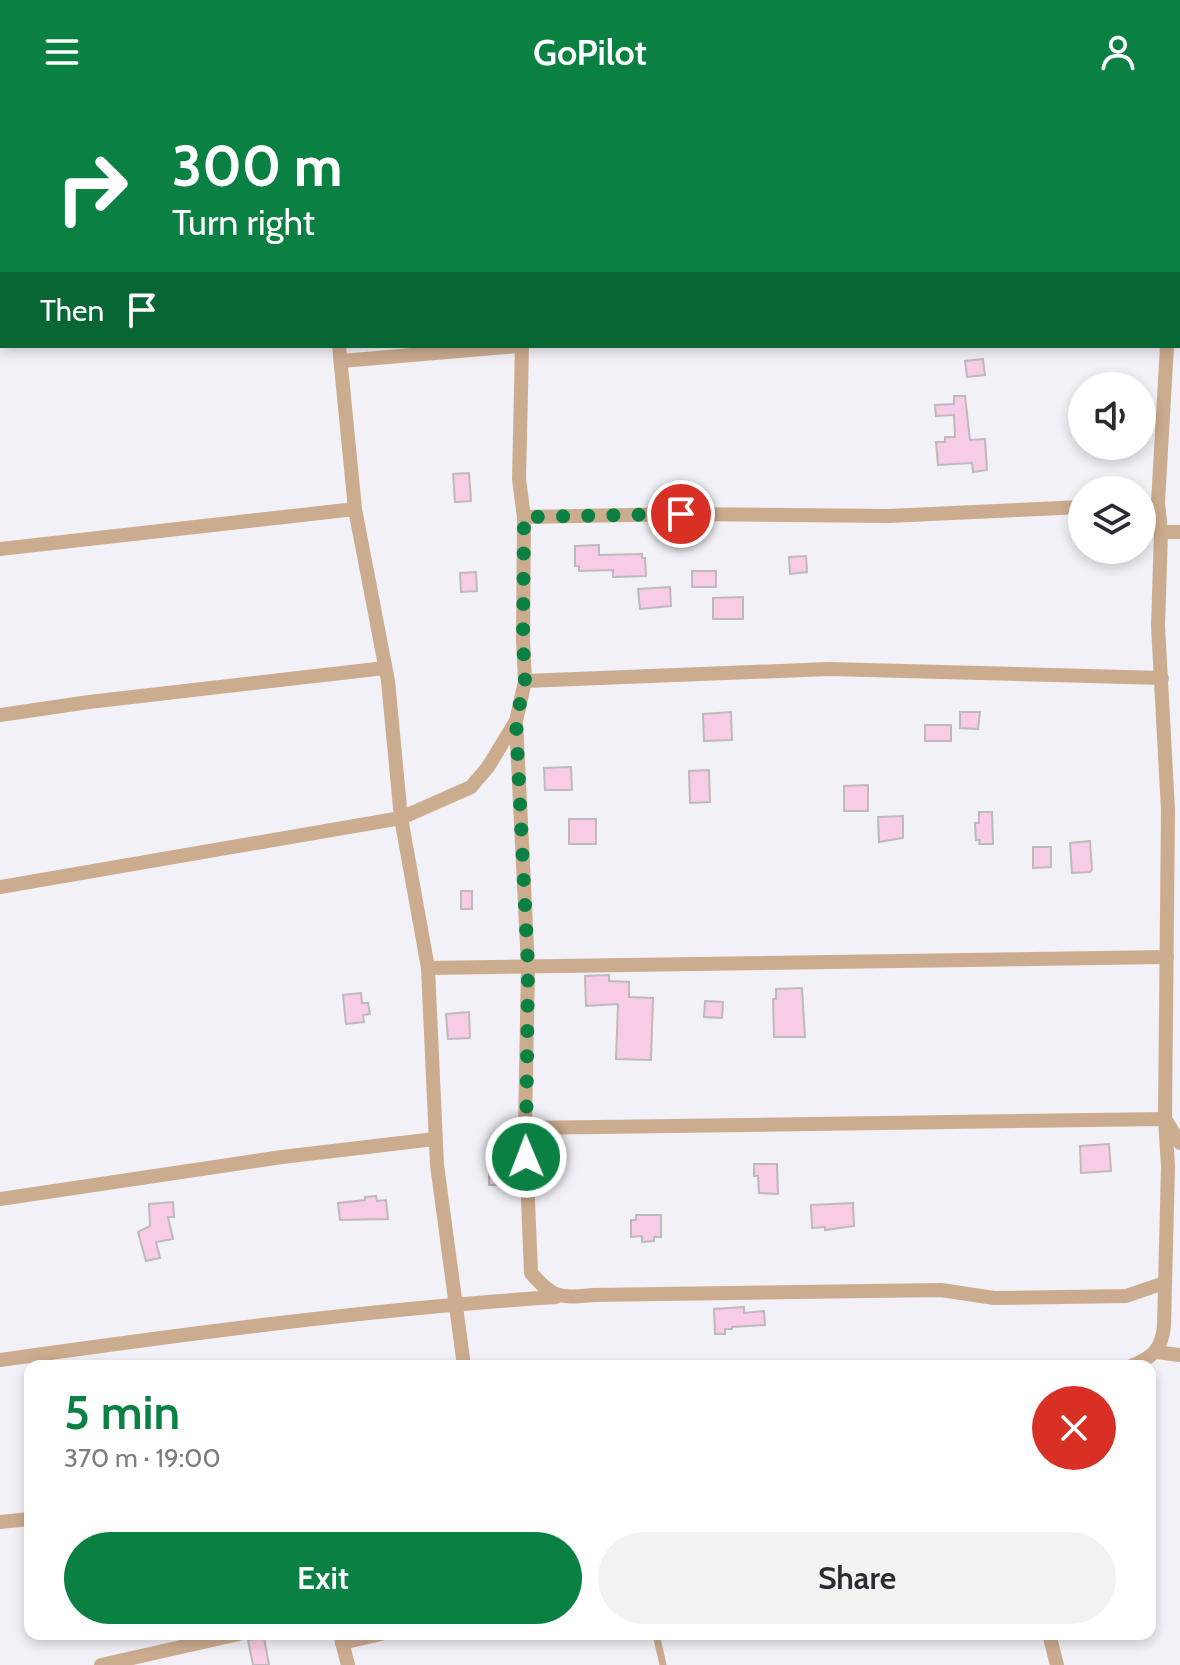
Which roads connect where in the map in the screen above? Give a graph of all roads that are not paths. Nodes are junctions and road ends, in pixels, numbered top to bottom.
1 (469, 348) edge
2 (520, 348) edge
3 (1167, 348) edge
4 (340, 353) edge
5 (1158, 502) joint
6 (1068, 508) edge
7 (355, 509) junction
8 (524, 517) junction
9 (1161, 532) junction
10 (1180, 532) edge
11 (0, 549) edge
12 (385, 668) junction
13 (1162, 678) junction
14 (525, 681) junction
15 (0, 715) edge
16 (516, 721) junction
17 (401, 818) junction
18 (1173, 845) edge
19 (0, 887) edge
20 (1167, 957) junction
21 (528, 967) junction
22 (428, 968) junction
23 (1165, 1119) junction
24 (525, 1128) junction
25 (435, 1139) junction
26 (1180, 1143) edge
27 (0, 1199) edge
28 (1164, 1283) junction
29 (557, 1297) junction
30 (456, 1303) junction
31 (1156, 1352) junction
32 (1180, 1355) edge
33 (0, 1360) edge
34 (463, 1360) edge
35 (1145, 1360) edge
36 (24, 1520) edge
37 (0, 1522) edge
38 (212, 1640) edge
39 (341, 1640) edge
40 (657, 1640) edge
41 (1051, 1640) edge
42 (101, 1665) edge
43 (348, 1665) edge
44 (663, 1665) edge
45 (1057, 1665) edge

1 - 4 street
2 - 8 street
3 - 5 street
4 - 7 street
5 - 9 street
6 - 8 street
7 - 11 street
7 - 12 street
8 - 14 street
9 - 10 street
9 - 13 street
12 - 15 street
12 - 17 street
13 - 14 street
13 - 18 street
14 - 16 street
16 - 17 street
16 - 21 street
17 - 19 street
17 - 22 street
18 - 20 street
20 - 21 street
20 - 23 street
21 - 22 street
21 - 24 street
22 - 25 street
23 - 24 street
23 - 26 street
23 - 28 street
24 - 29 street
25 - 27 street
25 - 30 street
28 - 29 street
28 - 31 street
29 - 30 street
30 - 33 street
30 - 34 street
31 - 32 street
31 - 35 street
36 - 37 street
38 - 42 street
39 - 43 street
40 - 44 lane
41 - 45 street

